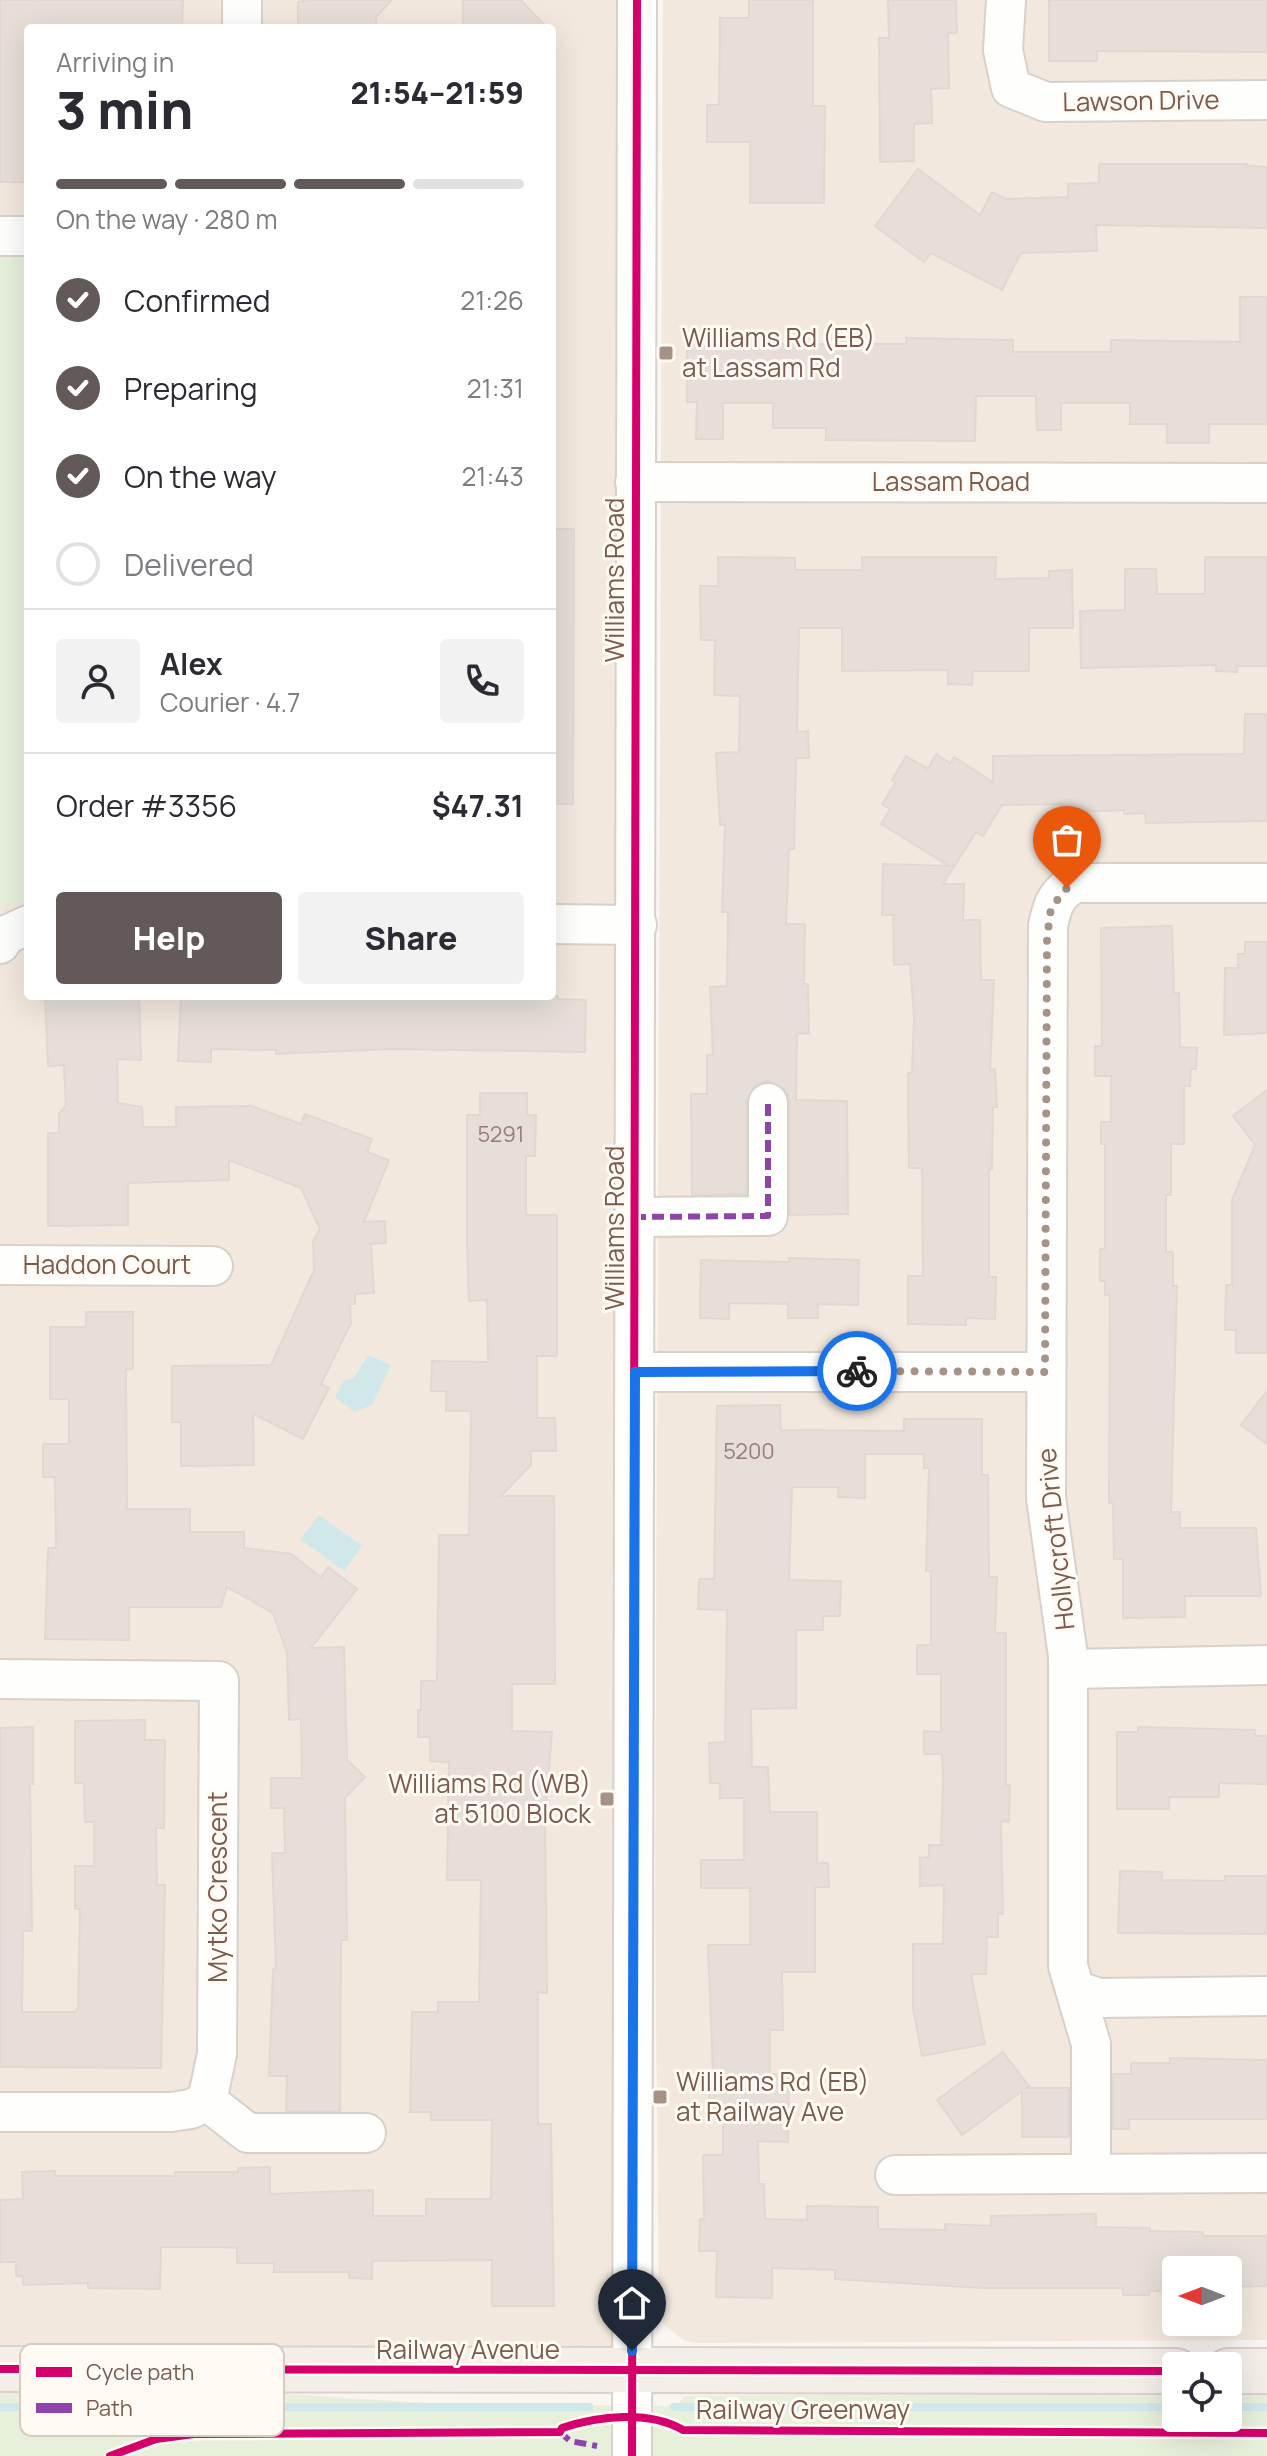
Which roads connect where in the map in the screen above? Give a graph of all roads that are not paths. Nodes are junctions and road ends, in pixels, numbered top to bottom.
1 (242, 0) edge
2 (637, 0) edge
3 (1006, 0) edge
4 (242, 24) edge
5 (1267, 100) edge
6 (0, 236) edge
7 (24, 236) edge
8 (635, 482) junction
9 (1267, 483) edge
10 (1267, 883) edge
11 (556, 924) edge
12 (637, 925) junction
13 (24, 927) edge
14 (0, 944) edge
15 (768, 1103) dead end
16 (634, 1217) junction
17 (0, 1265) edge
18 (213, 1266) dead end
19 (635, 1372) junction
20 (1045, 1372) junction
21 (1267, 1665) edge
22 (1069, 1669) junction
23 (0, 1679) edge
24 (1078, 1991) junction
25 (1267, 1996) edge
26 (207, 2101) junction
27 (0, 2112) edge
28 (366, 2133) dead end
29 (1091, 2173) junction
30 (1267, 2173) edge
31 (895, 2175) dead end
32 (0, 2369) edge
33 (20, 2369) edge
34 (284, 2370) edge
35 (632, 2371) junction
36 (1162, 2371) edge
37 (1242, 2371) edge
38 (1267, 2371) edge
39 (632, 2456) edge

1 - 4 street
2 - 8 street, Williams Road
3 - 5 street, Lawson Drive
6 - 7 street
8 - 9 street, Lassam Road
8 - 12 street, Williams Road
10 - 20 street, Hollycroft Drive
11 - 12 street
12 - 16 street, Williams Road
13 - 14 street
15 - 16 street
16 - 19 street, Williams Road
17 - 18 street, Haddon Court
19 - 20 street
19 - 35 street, Williams Road
20 - 22 street, Hollycroft Drive
21 - 22 street
22 - 24 street, Hollycroft Drive
23 - 26 street, Mytko Crescent
24 - 25 street
24 - 29 street, Hollycroft Drive
26 - 27 street
26 - 28 street
29 - 30 street
29 - 31 street
32 - 33 main road, Railway Avenue
34 - 35 main road, Railway Avenue
35 - 36 main road, Railway Avenue
35 - 39 street, Williams Road
37 - 38 main road

